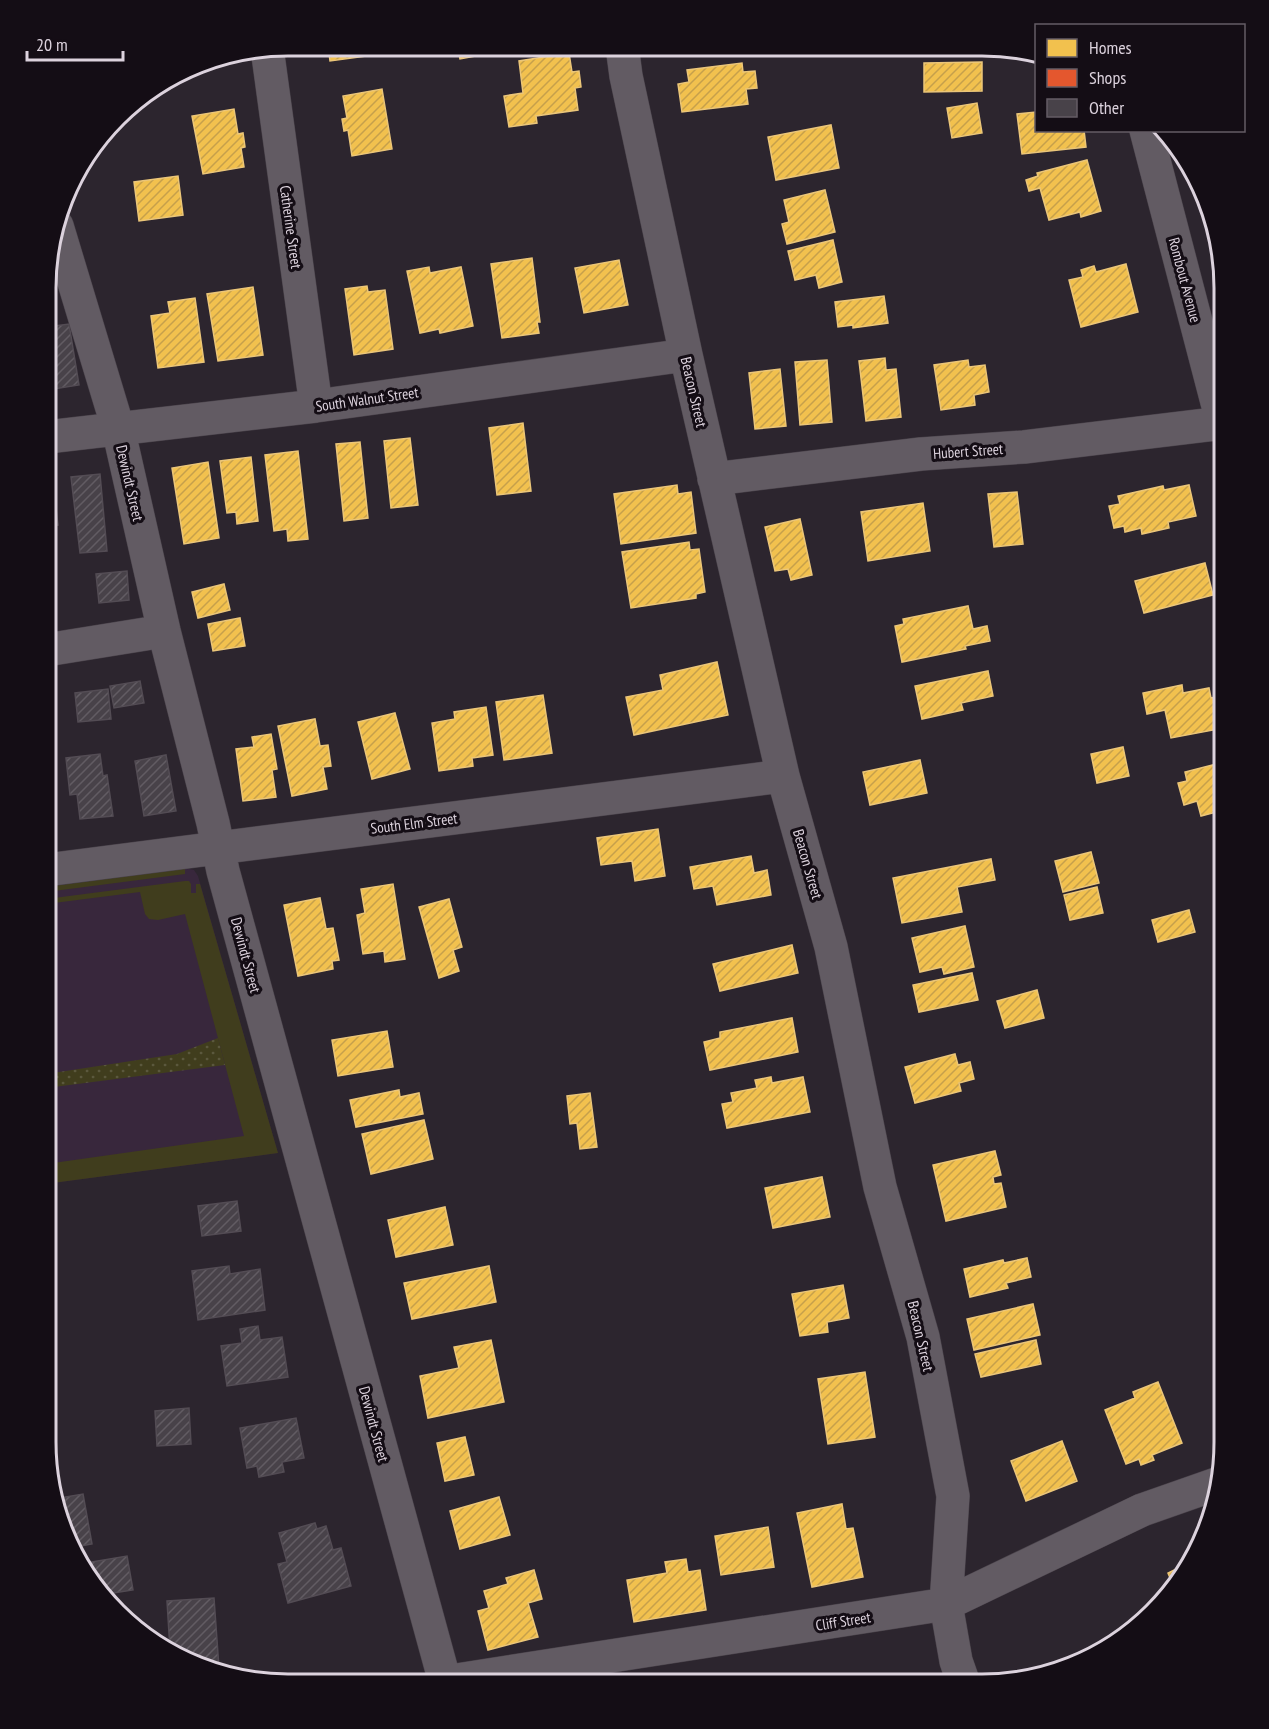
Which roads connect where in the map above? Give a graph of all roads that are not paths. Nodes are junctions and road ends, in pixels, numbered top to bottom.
1 (623, 55) edge
2 (268, 56) edge
3 (1147, 132) edge
4 (61, 238) edge
5 (686, 355) junction
6 (1214, 364) edge
7 (316, 406) junction
8 (1214, 427) edge
9 (118, 428) junction
10 (56, 436) edge
11 (714, 479) junction
12 (164, 631) junction
13 (56, 648) edge
14 (783, 776) junction
15 (218, 848) junction
16 (56, 869) edge
17 (1209, 1486) edge
18 (946, 1604) junction
19 (443, 1674) edge
20 (496, 1674) edge
21 (961, 1674) edge

1 - 5 street, Beacon Street
2 - 7 street, Catherine Street
3 - 6 street, Rombout Avenue
4 - 9 street, Dewindt Street
5 - 7 street, South Walnut Street
5 - 11 street, Beacon Street
7 - 9 street, South Walnut Street
8 - 11 street, Hubert Street
9 - 10 street, South Walnut Street
9 - 12 street, Dewindt Street
11 - 14 street, Beacon Street
12 - 13 street
12 - 15 street, Dewindt Street
14 - 15 street, South Elm Street
14 - 18 street, Beacon Street
15 - 16 street, South Elm Street
15 - 19 street, Dewindt Street
17 - 18 street, Cliff Street
18 - 20 street, Cliff Street
18 - 21 street, Beacon Street

